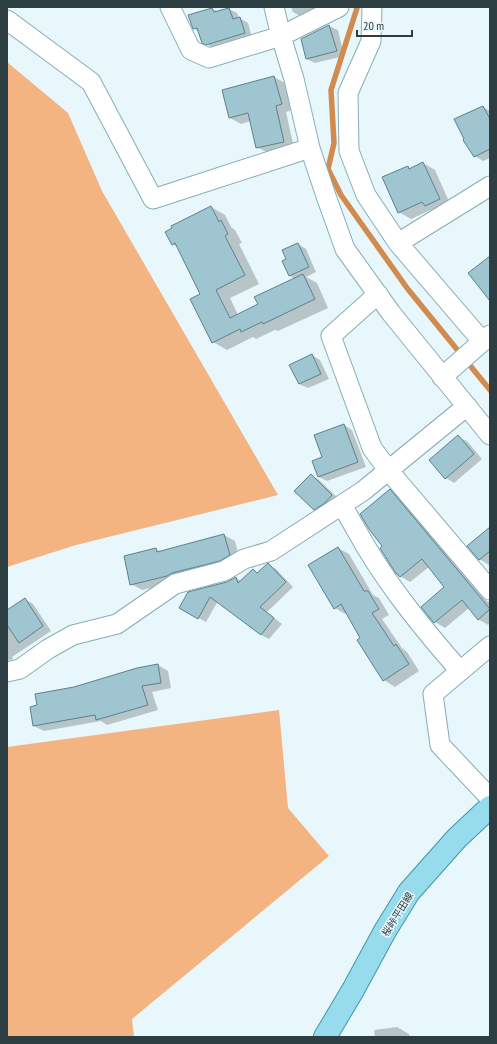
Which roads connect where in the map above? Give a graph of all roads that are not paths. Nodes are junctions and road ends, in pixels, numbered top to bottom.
1 (170, 7) edge
2 (274, 7) edge
3 (339, 7) edge
4 (372, 7) edge
5 (7, 20) edge
6 (281, 36) junction
7 (310, 148) junction
8 (490, 186) edge
9 (398, 243) junction
10 (378, 294) junction
11 (481, 343) edge
12 (449, 371) junction
13 (467, 406) junction
14 (490, 435) edge
15 (389, 470) junction
16 (342, 505) junction
17 (490, 590) edge
18 (490, 646) edge
19 (460, 671) junction
20 (7, 672) edge
21 (490, 798) edge
22 (490, 806) edge
23 (325, 1037) edge

1 - 6 street
2 - 6 street
3 - 6 street
4 - 9 street
5 - 7 street
6 - 7 street
7 - 10 street
8 - 9 street
9 - 11 street
10 - 12 street
10 - 15 street
11 - 12 street
12 - 13 street
13 - 14 street
13 - 15 street
15 - 16 street
15 - 17 street
16 - 19 street
16 - 20 street
18 - 19 street
19 - 21 street
22 - 23 main road, 桜峠平田線

